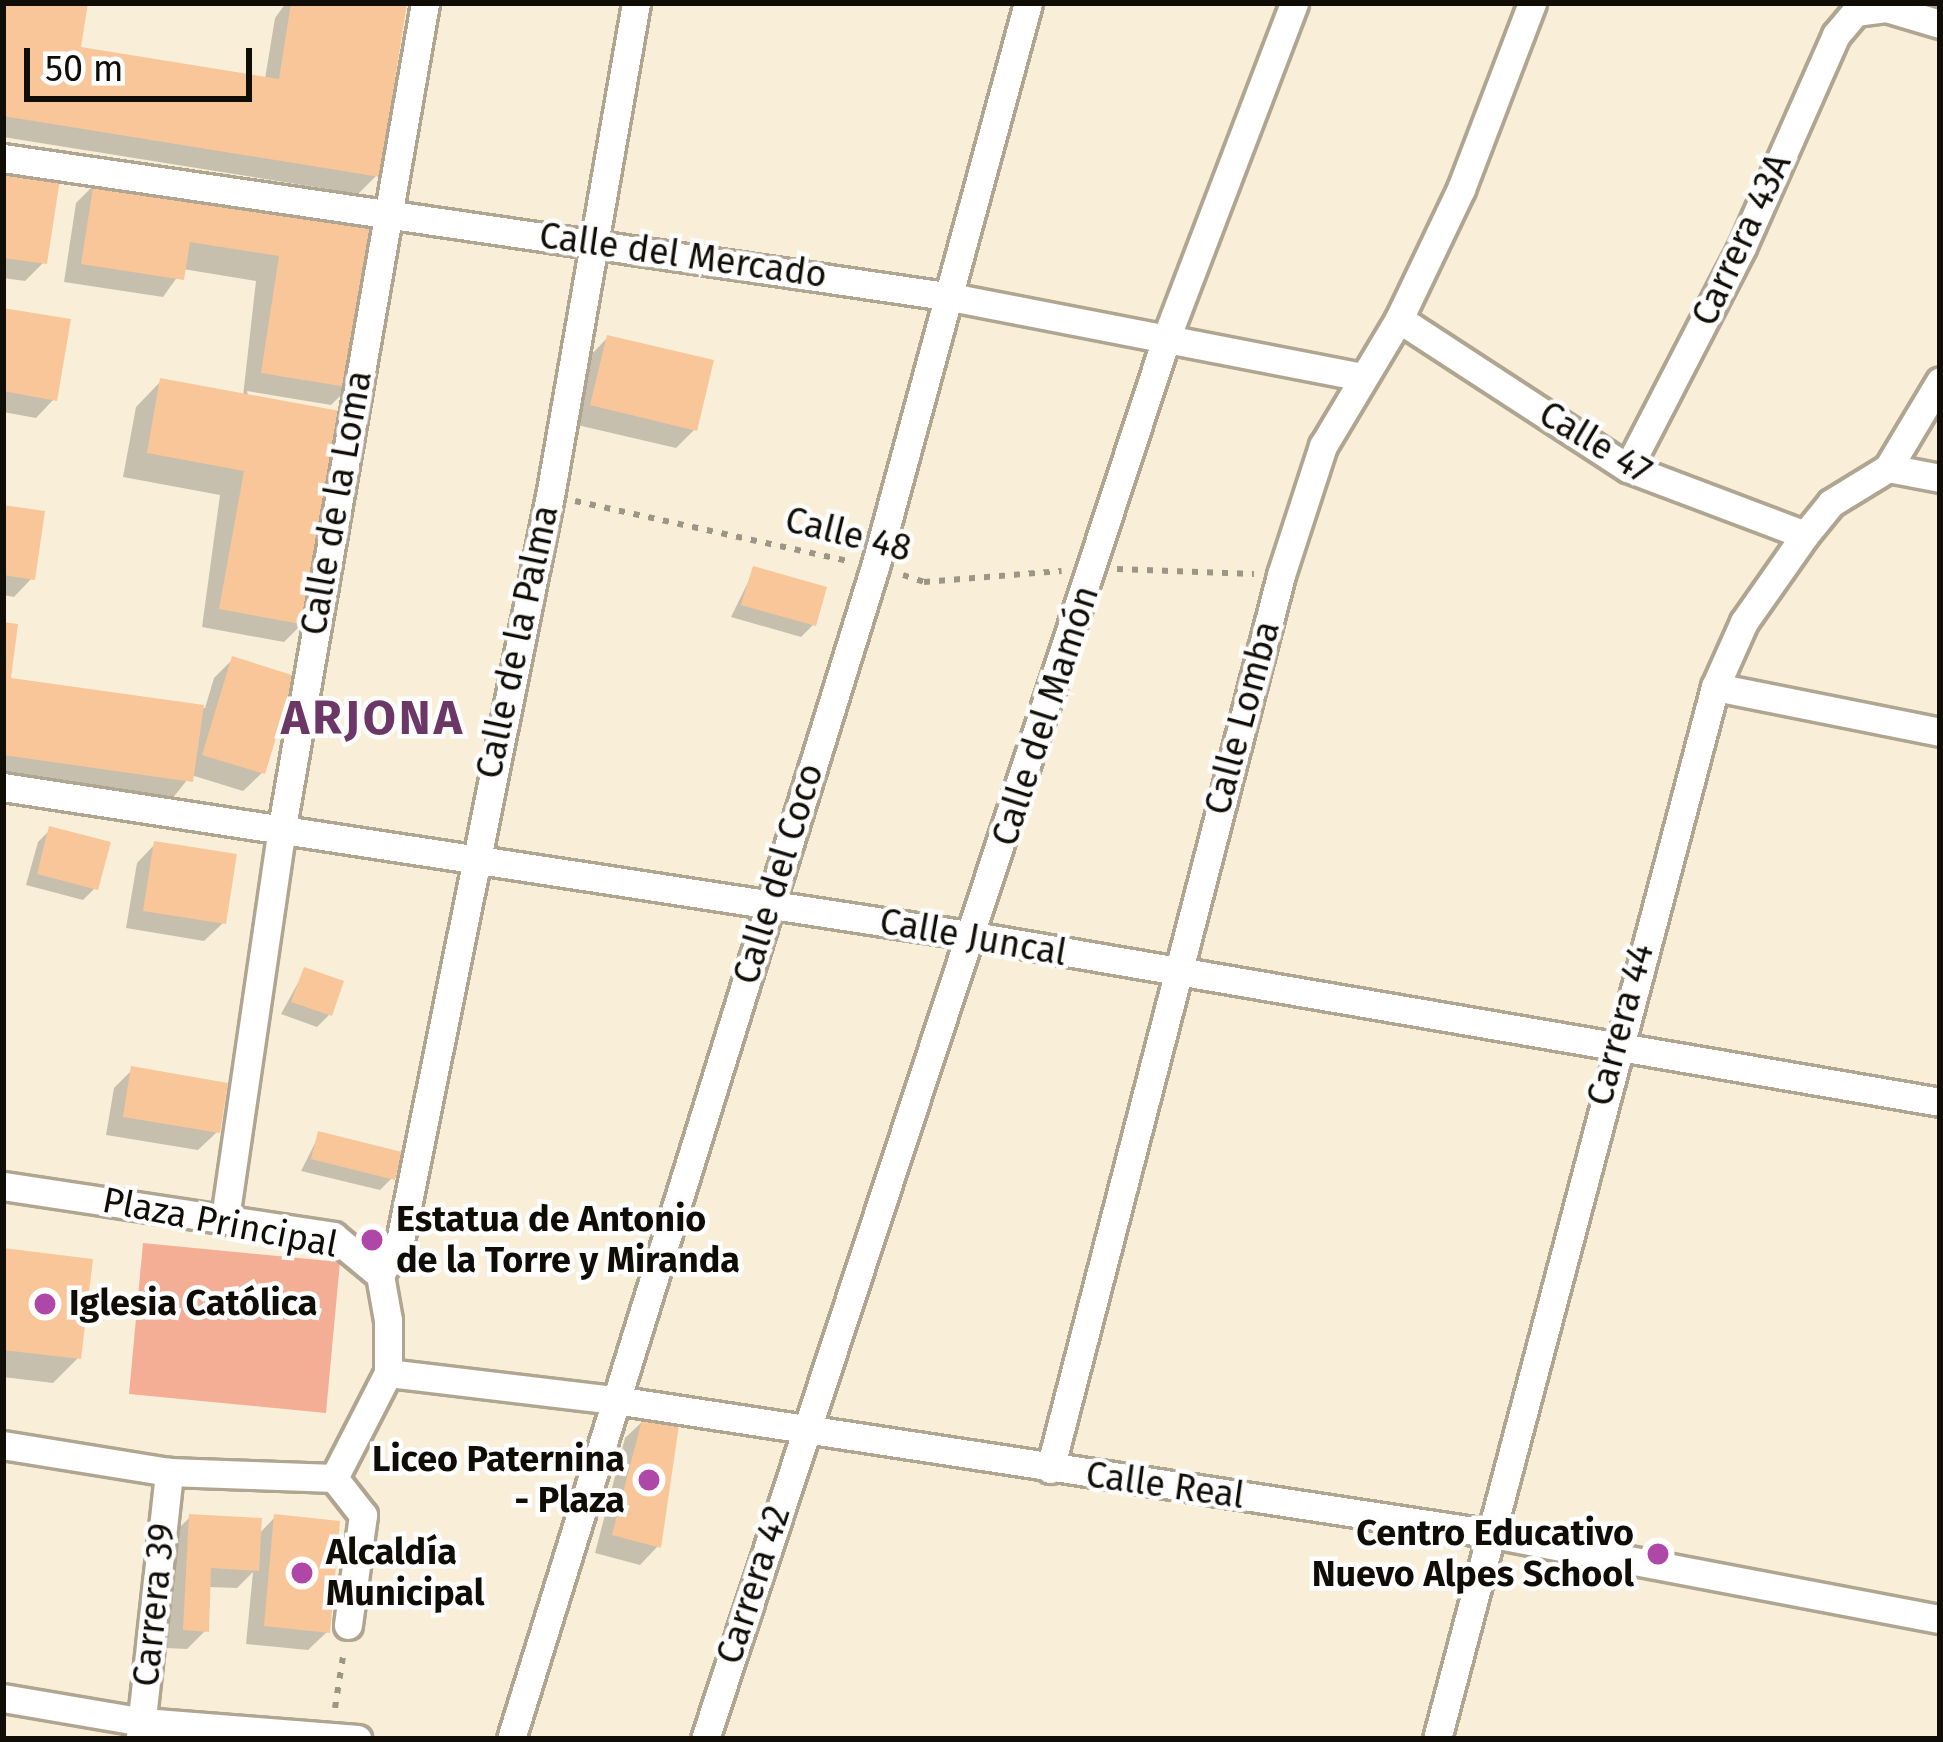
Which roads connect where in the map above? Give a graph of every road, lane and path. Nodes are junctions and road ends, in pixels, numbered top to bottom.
1 (425, 3) edge
2 (636, 3) edge
3 (1028, 3) edge
4 (1294, 3) edge
5 (1532, 3) edge
6 (1940, 24) edge
7 (3, 158) edge
8 (387, 213) junction
9 (591, 242) junction
10 (946, 296) junction
11 (1400, 319) junction
12 (1167, 336) junction
13 (1359, 376) junction
14 (1937, 396) edge
15 (1628, 468) junction
16 (1888, 468) junction
17 (1940, 478) edge
18 (550, 496) junction
19 (1805, 535) junction
20 (875, 567) junction
21 (1094, 568) junction
22 (1281, 575) junction
23 (1715, 687) junction
24 (1940, 732) edge
25 (3, 787) edge
26 (282, 827) junction
27 (472, 859) junction
28 (768, 905) junction
29 (974, 936) junction
30 (1175, 975) junction
31 (1614, 1050) junction
32 (1940, 1102) edge
33 (3, 1186) edge
34 (225, 1218) junction
35 (380, 1275) junction
36 (388, 1373) junction
37 (622, 1401) junction
38 (803, 1432) junction
39 (3, 1444) edge
40 (1050, 1469) junction
41 (169, 1472) junction
42 (334, 1478) junction
43 (1493, 1534) junction
44 (1940, 1618) edge
45 (348, 1625) joint
46 (3, 1698) edge
47 (141, 1730) edge
48 (339, 1738) edge
49 (511, 1739) edge
50 (706, 1739) edge
51 (1437, 1739) edge

1 - 8 street, Calle de la Loma
2 - 9 street, Calle de la Palma
3 - 10 street, Calle del Coco
4 - 12 street, Calle del Mamón
5 - 11 street, Calle Lomba
6 - 15 street, Carrera 43A
7 - 8 street, Calle del Mercado
8 - 9 street, Calle del Mercado
8 - 26 street, Calle de la Loma
9 - 10 street, Calle del Mercado
9 - 18 street, Calle de la Palma
10 - 12 street, Calle del Mercado
10 - 20 street, Calle del Coco
11 - 13 street, Calle Lomba
11 - 15 street, Calle 47
12 - 13 street, Calle del Mercado
12 - 21 street, Calle del Mamón
13 - 22 street, Calle Lomba
14 - 16 street, Carrera 44
15 - 19 street, Calle 47
16 - 17 street
16 - 19 street, Carrera 44
18 - 20 path, Calle 48
18 - 27 street, Calle de la Palma
19 - 23 street, Carrera 44
20 - 21 path, Calle 48
20 - 28 street, Calle del Coco
21 - 22 path, Calle 48
21 - 29 street, Calle del Mamón
22 - 30 street, Calle Lomba
23 - 24 street
23 - 31 street, Carrera 44
25 - 26 street, Calle Juncal
26 - 27 street, Calle Juncal
26 - 34 street, Calle de la Loma
27 - 28 street, Calle Juncal
27 - 35 street, Calle de la Palma
28 - 29 street, Calle Juncal
28 - 37 street, Calle del Coco
29 - 30 street, Calle Juncal
29 - 38 street, Calle del Mamón
30 - 31 street, Calle Juncal
30 - 40 street, Calle Lomba
31 - 32 street, Calle Juncal
31 - 43 street, Carrera 44
33 - 34 street, Plaza Principal
34 - 35 street, Plaza Principal
35 - 36 street, Plaza Principal
36 - 37 street, Calle Real
36 - 42 street
37 - 38 street, Calle Real
37 - 49 street, Calle del Coco
38 - 40 street, Calle Real
38 - 50 street, Carrera 42
39 - 41 street
40 - 43 street, Calle Real
41 - 42 street
41 - 47 street, Carrera 39
42 - 45 street
43 - 44 street, Calle Real
43 - 51 street, Carrera 44
45 - 48 path
46 - 47 street
47 - 48 street

